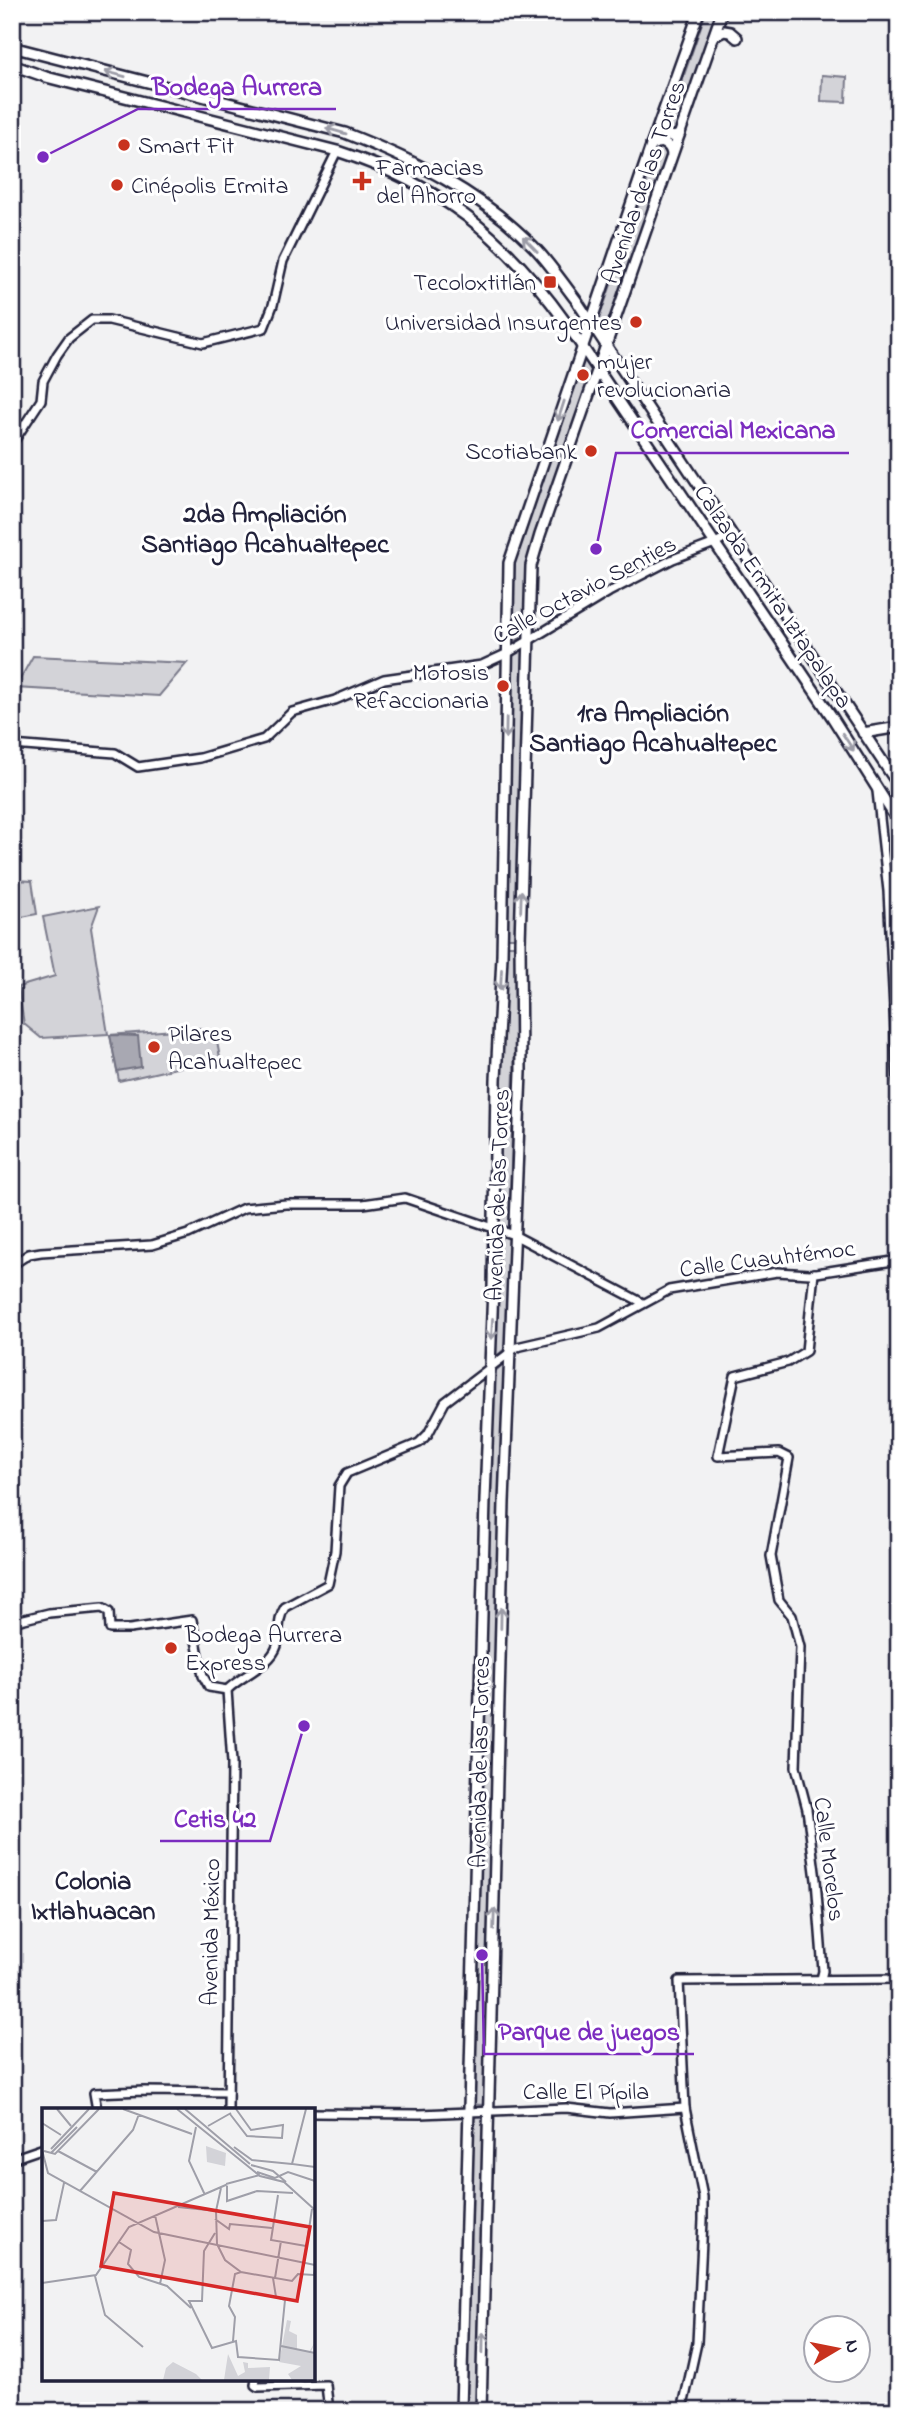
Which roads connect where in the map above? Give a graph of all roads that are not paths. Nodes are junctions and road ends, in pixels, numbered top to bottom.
1 (699, 12) edge
2 (722, 12) edge
3 (714, 36) junction
4 (737, 38) dead end
5 (12, 47) edge
6 (12, 65) edge
7 (660, 120) junction
8 (679, 135) junction
9 (651, 146) junction
10 (389, 150) junction
11 (337, 151) junction
12 (672, 156) junction
13 (382, 166) junction
14 (433, 172) junction
15 (424, 187) junction
16 (592, 324) junction
17 (582, 346) junction
18 (606, 346) junction
19 (597, 369) junction
20 (12, 444) edge
21 (732, 534) junction
22 (715, 543) junction
23 (530, 639) junction
24 (508, 653) junction
25 (835, 690) junction
26 (820, 699) junction
27 (899, 727) edge
28 (863, 733) junction
29 (12, 745) edge
30 (899, 786) edge
31 (877, 787) junction
32 (899, 824) edge
33 (502, 942) junction
34 (520, 942) junction
35 (899, 1108) edge
36 (494, 1229) junction
37 (514, 1235) junction
38 (899, 1260) edge
39 (12, 1265) edge
40 (814, 1273) junction
41 (643, 1303) junction
42 (511, 1352) junction
43 (490, 1368) junction
44 (12, 1622) edge
45 (227, 1690) junction
46 (821, 1979) junction
47 (899, 1979) edge
48 (228, 2092) junction
49 (97, 2108) edge
50 (228, 2108) edge
51 (685, 2108) junction
52 (467, 2112) junction
53 (488, 2112) junction
54 (315, 2113) edge
55 (42, 2149) edge
56 (12, 2159) edge
57 (255, 2382) edge
58 (329, 2411) edge
59 (461, 2411) edge
60 (481, 2411) edge
61 (682, 2411) edge

1 - 7 main road, Avenida de las Torres
2 - 3 main road, Avenida de las Torres
3 - 4 main road
3 - 8 main road, Avenida de las Torres
10 -> 5 main road, Calzada Ermita Iztapalapa
6 - 11 main road, Calzada Ermita Iztapalapa
7 - 8 main road
7 - 9 main road, Avenida de las Torres
8 - 12 main road, Avenida de las Torres
9 - 12 main road
9 - 16 main road, Avenida de las Torres
10 - 13 main road
10 - 14 main road, Calzada Ermita Iztapalapa
11 - 13 main road, Calzada Ermita Iztapalapa
11 - 20 street
12 - 18 main road, Avenida de las Torres
13 - 15 main road, Calzada Ermita Iztapalapa
14 - 15 main road
16 -> 14 main road, Calzada Ermita Iztapalapa
15 - 17 main road, Calzada Ermita Iztapalapa
16 - 17 main road, Avenida de las Torres
16 - 18 main road, Calzada Ermita Iztapalapa
17 - 19 main road, Calzada Ermita Iztapalapa
17 -> 24 main road, Avenida de las Torres
18 - 19 main road, Avenida de las Torres
18 - 21 main road, Calzada Ermita Iztapalapa
19 - 22 main road, Calzada Ermita Iztapalapa
19 - 23 main road, Avenida de las Torres
21 - 22 street, Calle Octavio Senties
21 - 25 main road, Calzada Ermita Iztapalapa
22 - 23 street, Calle Octavio Senties
22 - 26 main road, Calzada Ermita Iztapalapa
23 - 24 street, Calle Octavio Senties
34 -> 23 main road, Avenida de las Torres
24 - 29 street, Calle Octavio Senties
24 -> 33 main road, Avenida de las Torres
25 - 26 main road
25 - 28 main road, Calzada Ermita Iztapalapa
26 -> 31 main road, Calzada Ermita Iztapalapa
27 - 28 main road
28 - 30 main road, Calzada Ermita Iztapalapa
31 - 32 main road, Calzada Ermita Iztapalapa
31 - 35 street
33 - 34 main road
33 -> 36 main road, Avenida de las Torres
34 - 37 main road, Avenida de las Torres
36 - 37 street
36 - 39 street
36 -> 43 main road, Avenida de las Torres
37 - 41 street
37 - 42 main road, Avenida de las Torres
38 - 40 street, Calle Cuauhtémoc
40 - 41 street, Calle Cuauhtémoc
40 - 46 street, Calle Morelos
41 - 42 street, Calle Cuauhtémoc
42 - 43 street
53 -> 42 main road, Avenida de las Torres
43 - 45 street
43 - 52 main road, Avenida de las Torres
44 - 45 street
45 - 48 street, Avenida México
46 - 47 street
46 - 51 street
48 - 49 street
48 - 50 street, Avenida México
51 - 53 street, Calle El Pípila
51 - 61 street
52 - 53 street, Calle El Pípila
52 - 54 street, Calle El Pípila
52 - 59 main road, Avenida de las Torres
60 -> 53 main road, Avenida de las Torres
55 - 56 street
57 - 58 street

